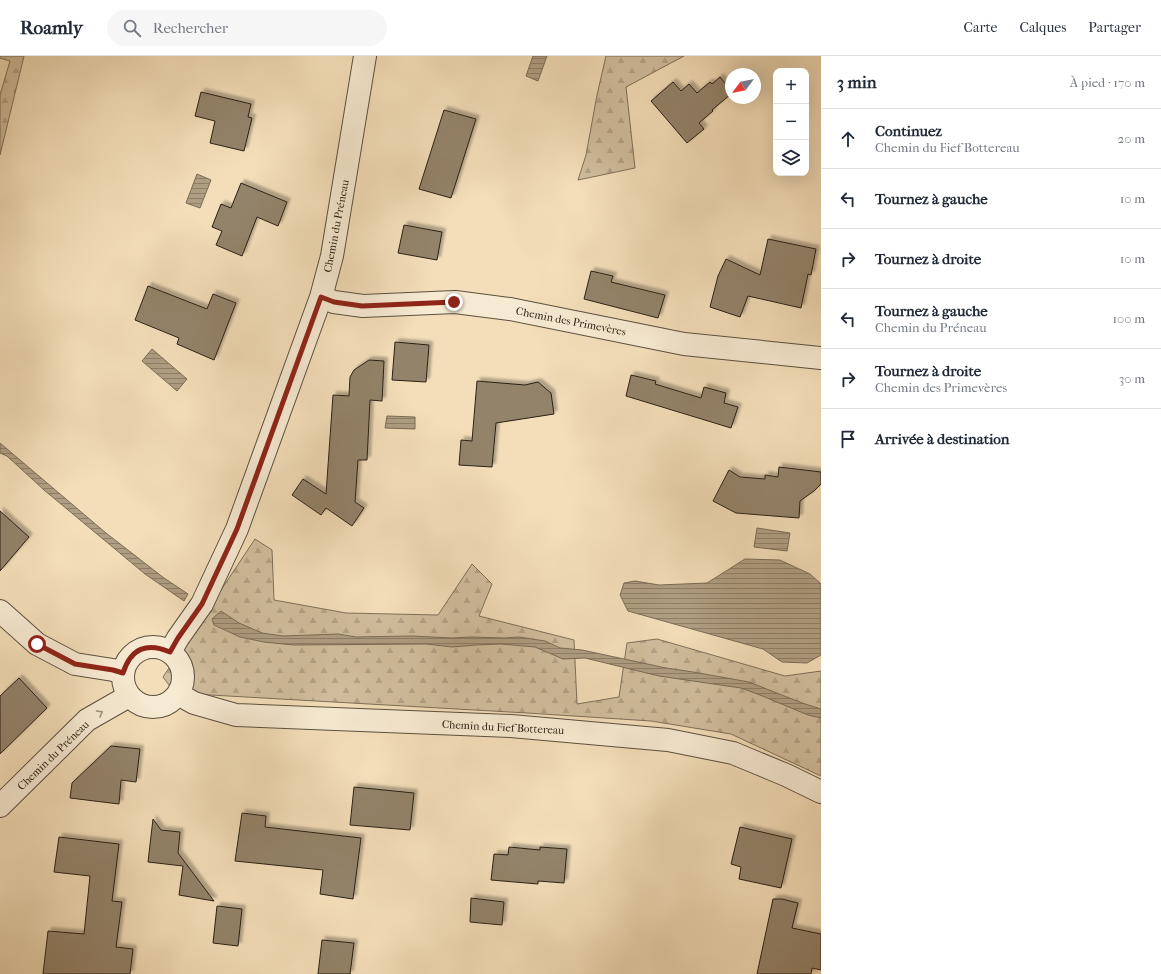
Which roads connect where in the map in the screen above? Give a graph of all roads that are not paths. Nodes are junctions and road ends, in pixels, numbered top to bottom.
1 (365, 56) edge
2 (321, 297) junction
3 (821, 358) edge
4 (0, 611) edge
5 (170, 652) junction
6 (123, 673) junction
7 (178, 694) junction
8 (129, 696) junction
9 (821, 792) edge
10 (0, 806) edge

1 - 2 street, Chemin du Préneau
2 - 3 street, Chemin des Primevères
2 - 5 street, Chemin du Préneau
4 - 6 street
5 - 6 street
5 - 7 street
6 - 8 street
7 - 8 street
7 - 9 street, Chemin du Fief Bottereau
10 -> 8 street, Chemin du Préneau

